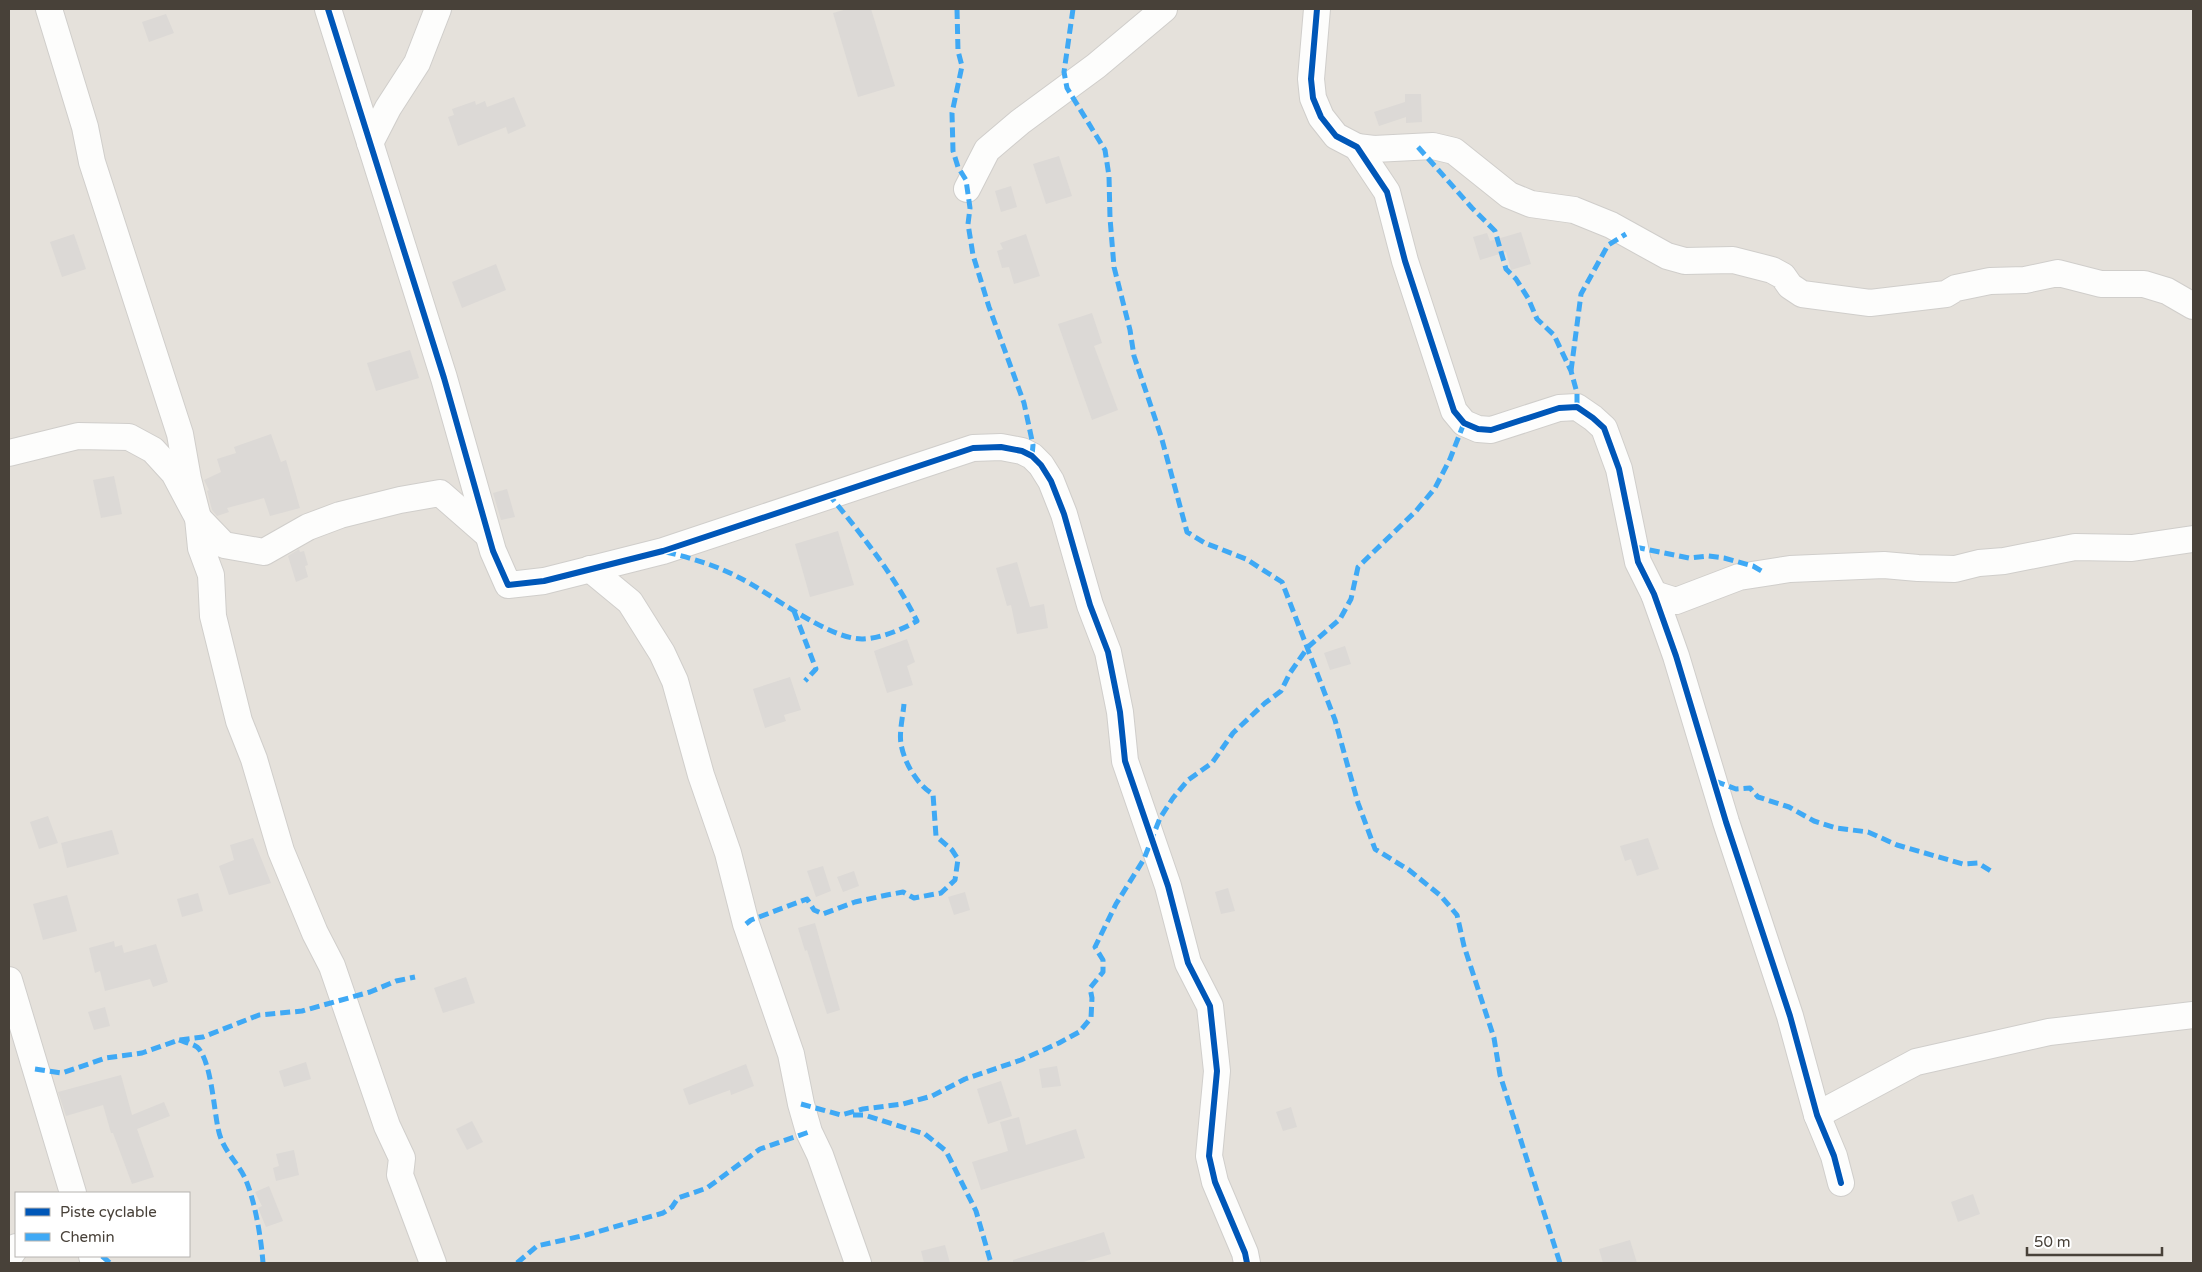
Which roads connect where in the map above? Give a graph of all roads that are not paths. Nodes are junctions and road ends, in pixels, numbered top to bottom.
1 (49, 9) edge
2 (328, 9) edge
3 (438, 9) edge
4 (1164, 9) edge
5 (1317, 9) edge
6 (370, 143) junction
7 (1357, 147) junction
8 (967, 189) dead end
9 (2193, 306) edge
10 (9, 453) edge
11 (198, 518) junction
12 (488, 535) junction
13 (2193, 539) edge
14 (590, 569) junction
15 (1654, 594) junction
16 (9, 980) edge
17 (2193, 1015) edge
18 (1817, 1115) junction
19 (1841, 1183) dead end
20 (65, 1188) edge
21 (432, 1263) edge
22 (858, 1263) edge
23 (1247, 1263) edge

1 - 11 street
2 - 6 street
3 - 6 street
4 - 8 street
5 - 7 street
6 - 12 street
7 - 9 street
7 - 15 street
10 - 11 street
11 - 12 street
11 - 21 street
12 - 14 street
13 - 15 street
14 - 22 street
14 - 23 street
15 - 18 street
16 - 20 street
17 - 18 street
18 - 19 street

